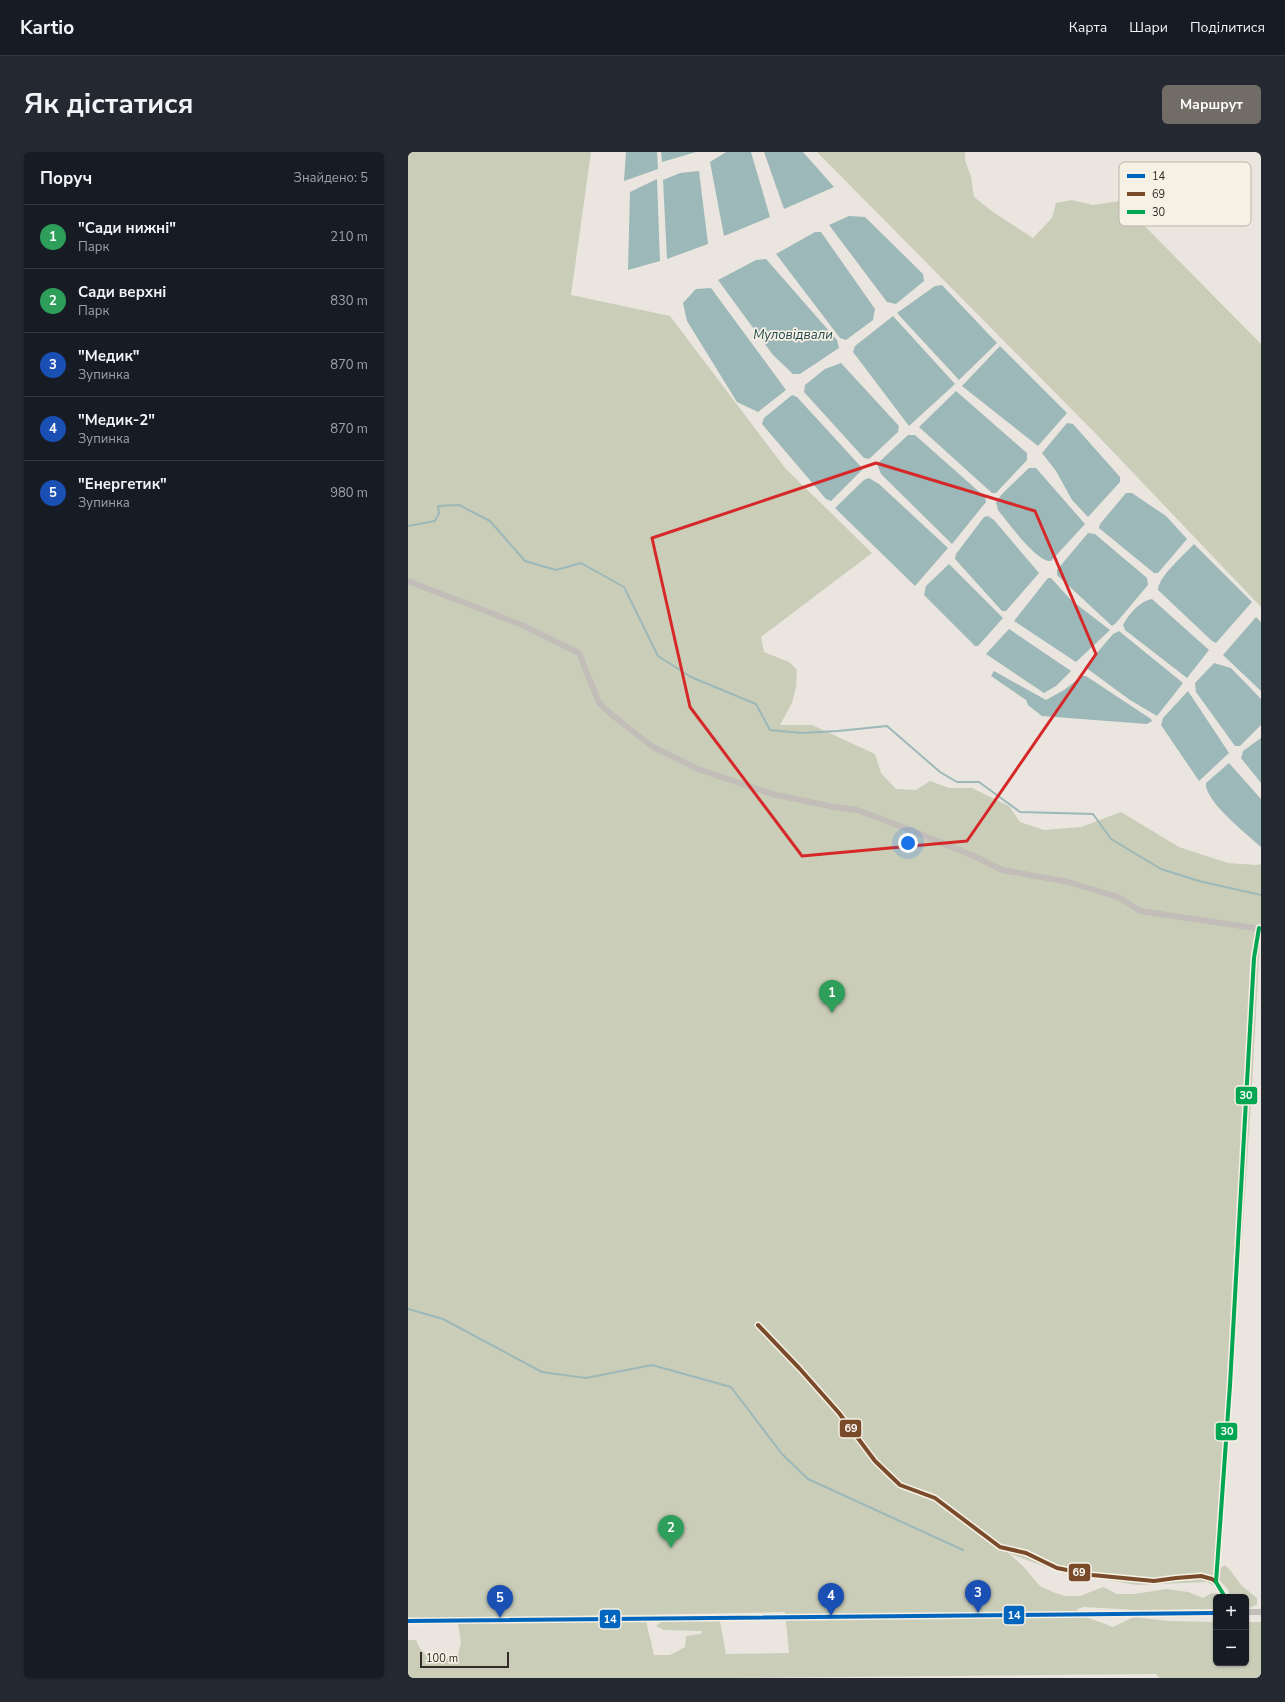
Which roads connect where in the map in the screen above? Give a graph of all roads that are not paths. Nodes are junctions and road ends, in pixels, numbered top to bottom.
1 (408, 581) edge
2 (1260, 928) edge
3 (758, 1325) dead end
4 (1216, 1582) junction
5 (1222, 1594) edge
6 (1249, 1612) edge
7 (1261, 1612) edge
8 (1213, 1613) edge
9 (408, 1621) edge

1 - 2 street
2 - 4 street
3 - 4 street
4 - 5 street
6 - 7 street
8 - 9 street

